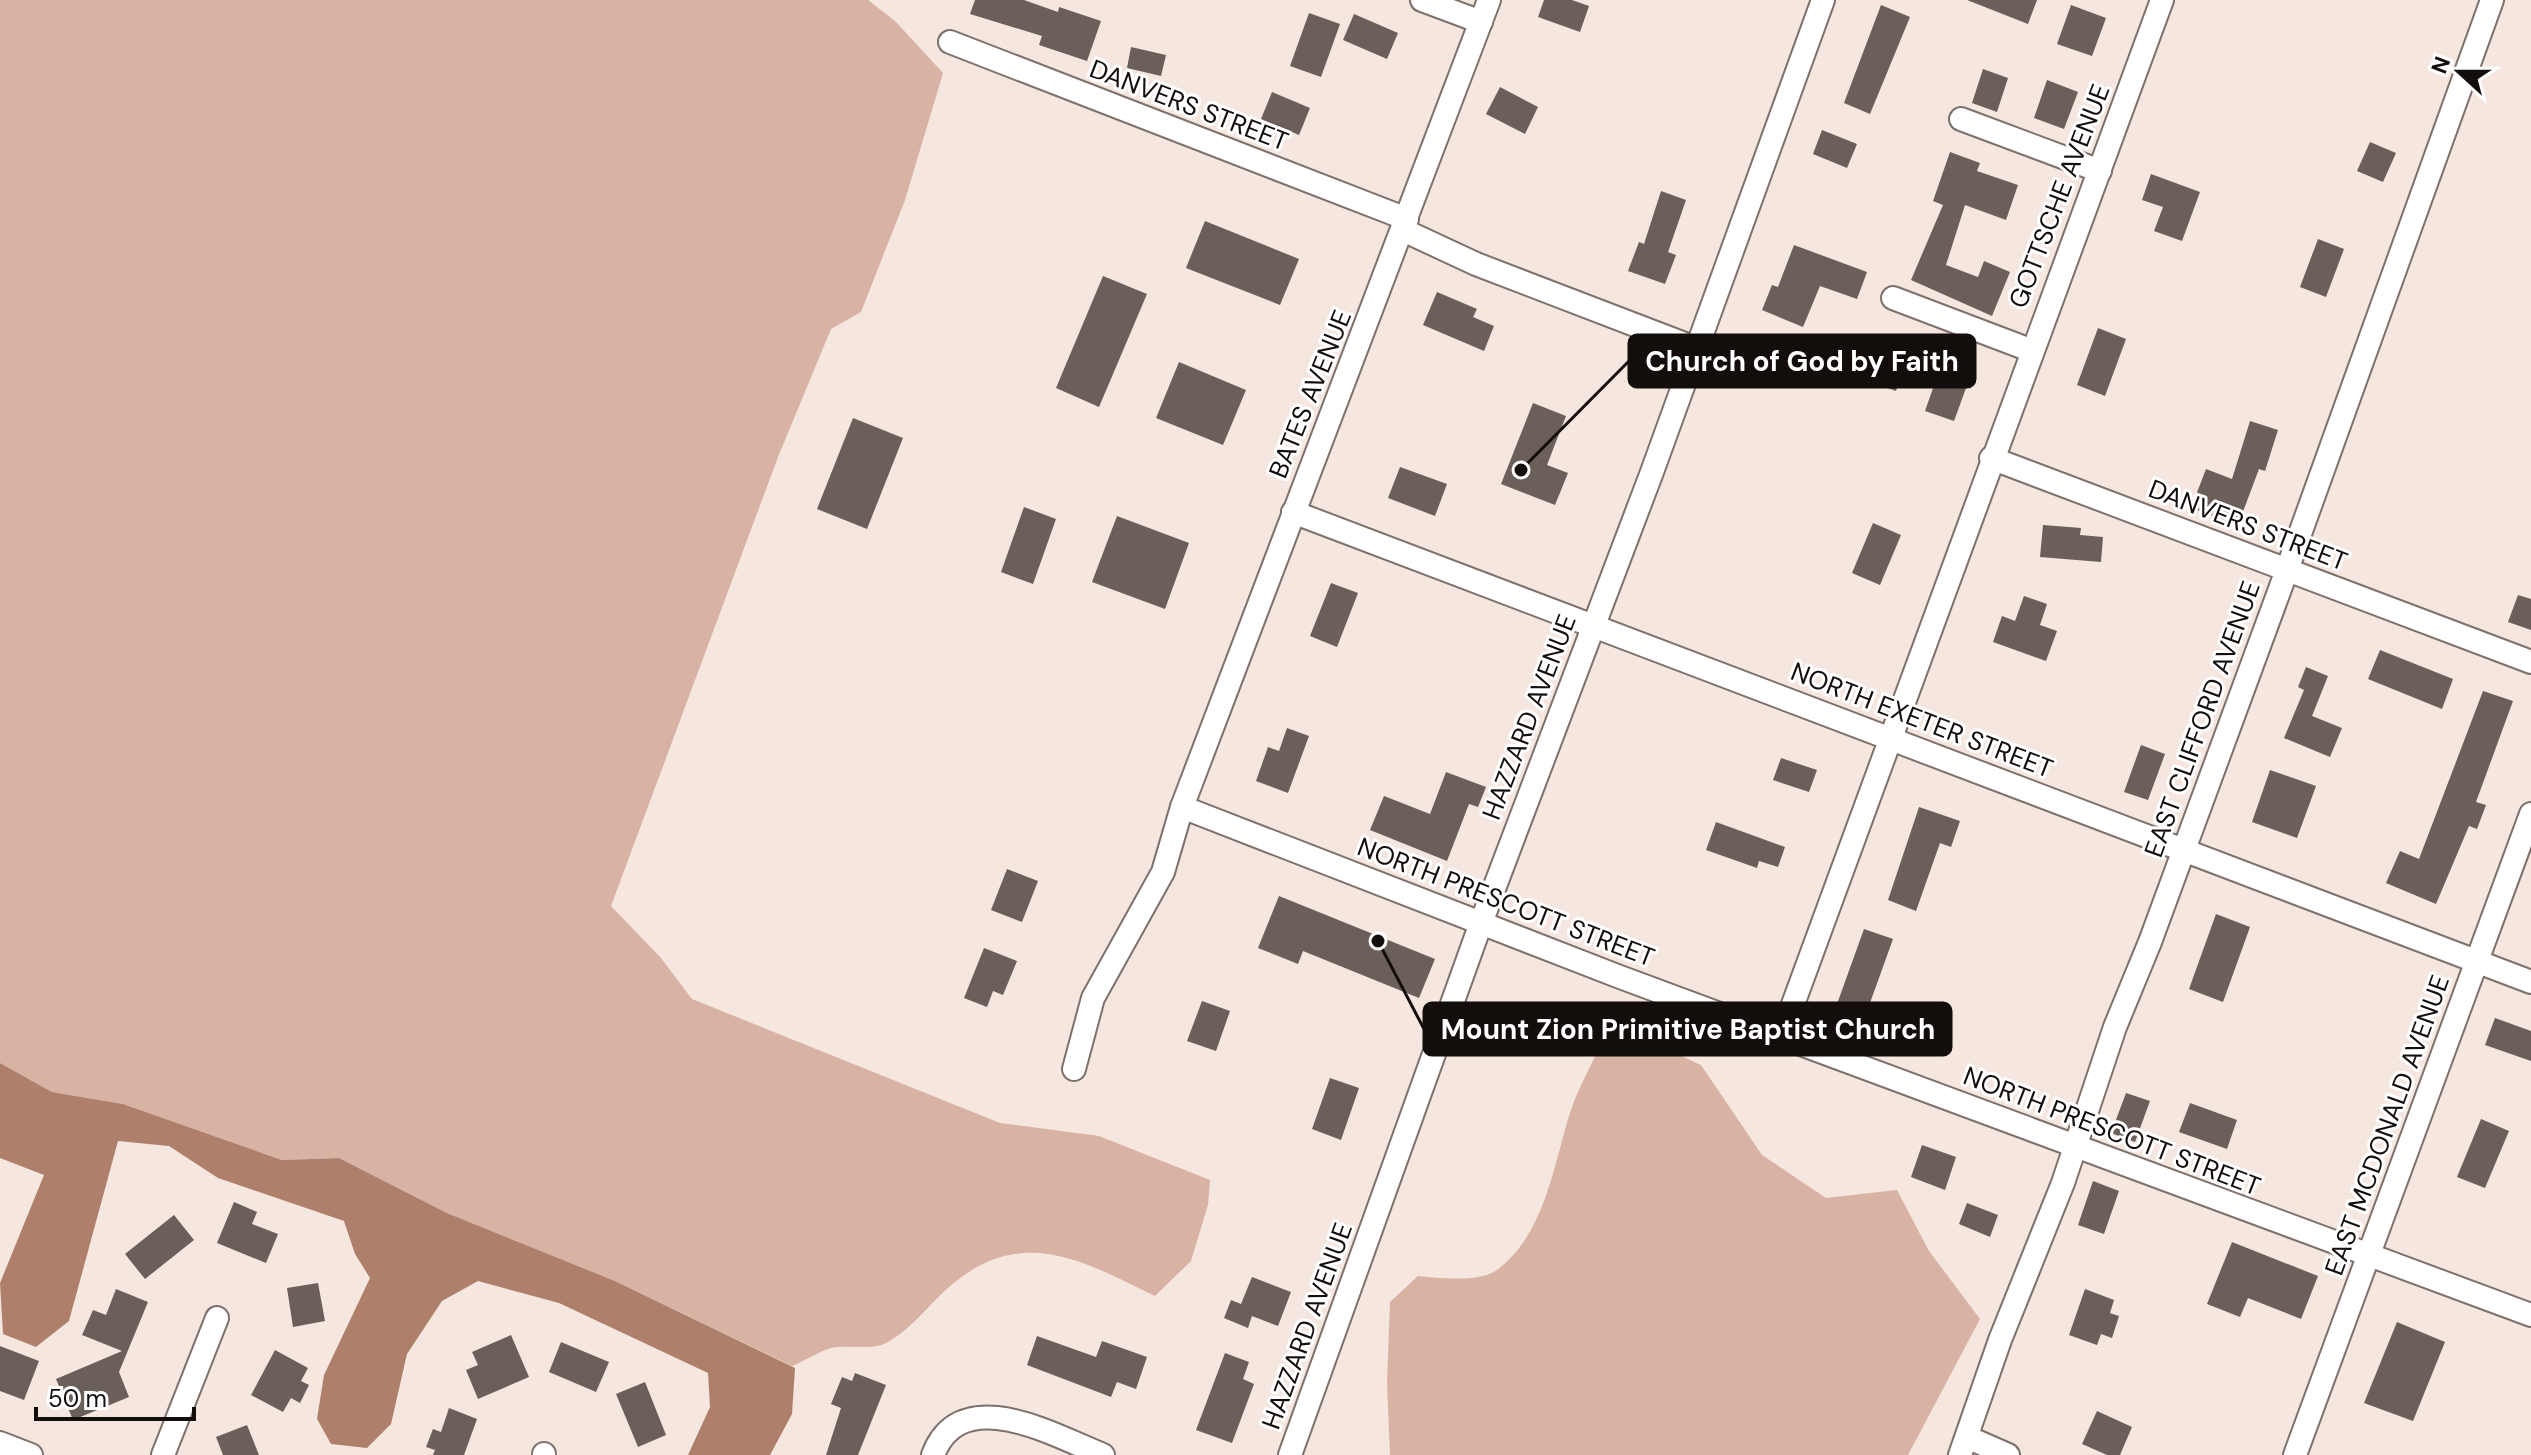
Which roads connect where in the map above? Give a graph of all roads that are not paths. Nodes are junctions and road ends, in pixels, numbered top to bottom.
1 (1422, 0) edge
2 (1489, 0) edge
3 (1823, 0) edge
4 (2162, 0) edge
5 (2492, 0) edge
6 (1481, 22) junction
7 (950, 42) dead end
8 (1961, 119) dead end
9 (2100, 171) junction
10 (1405, 225) junction
11 (1893, 298) dead end
12 (1695, 348) junction
13 (2030, 350) junction
14 (1991, 458) junction
15 (1293, 512) junction
16 (2287, 570) junction
17 (1594, 626) junction
18 (2531, 662) edge
19 (1891, 739) junction
20 (1182, 807) junction
21 (2531, 814) edge
22 (2182, 848) junction
23 (1481, 923) junction
24 (2477, 961) junction
25 (2531, 982) edge
26 (1781, 1037) junction
27 (1074, 1069) dead end
28 (2074, 1147) junction
29 (2369, 1257) junction
30 (2531, 1315) edge
31 (217, 1318) dead end
32 (0, 1443) edge
33 (1963, 1446) edge
34 (31, 1455) edge
35 (163, 1455) edge
36 (933, 1455) edge
37 (1103, 1455) edge
38 (1290, 1455) edge
39 (2008, 1455) edge
40 (2295, 1455) edge

1 - 6 street
2 - 6 street, BATES AVENUE
3 - 12 street, HAZZARD AVENUE
4 - 9 street, GOTTSCHE AVENUE
5 - 16 street, EAST CLIFFORD AVENUE
6 - 10 street, BATES AVENUE
7 - 10 street, DANVERS STREET
8 - 9 street
9 - 13 street, GOTTSCHE AVENUE
10 - 12 street, DANVERS STREET
10 - 15 street, BATES AVENUE
11 - 13 street
12 - 17 street, HAZZARD AVENUE
13 - 14 street, GOTTSCHE AVENUE
14 - 16 street, DANVERS STREET
14 - 19 street
15 - 17 street, NORTH EXETER STREET
15 - 20 street, BATES AVENUE
16 - 18 street, DANVERS STREET
16 - 22 street, EAST CLIFFORD AVENUE
17 - 19 street, NORTH EXETER STREET
17 - 23 street, HAZZARD AVENUE
19 - 22 street, NORTH EXETER STREET
19 - 26 street
20 - 23 street, NORTH PRESCOTT STREET
20 - 27 street, BATES AVENUE
21 - 24 street, EAST MCDONALD AVENUE
22 - 24 street, NORTH EXETER STREET
22 - 28 street, EAST CLIFFORD AVENUE
23 - 26 street, NORTH PRESCOTT STREET
23 - 38 street, HAZZARD AVENUE
24 - 25 street, NORTH EXETER STREET
24 - 29 street, EAST MCDONALD AVENUE
26 - 28 street, NORTH PRESCOTT STREET
28 - 29 street, NORTH PRESCOTT STREET
28 - 33 street, EAST CLIFFORD AVENUE
29 - 30 street, NORTH PRESCOTT STREET
29 - 40 street, EAST MCDONALD AVENUE
31 - 35 street
32 - 34 street
33 - 39 street
36 - 37 street

